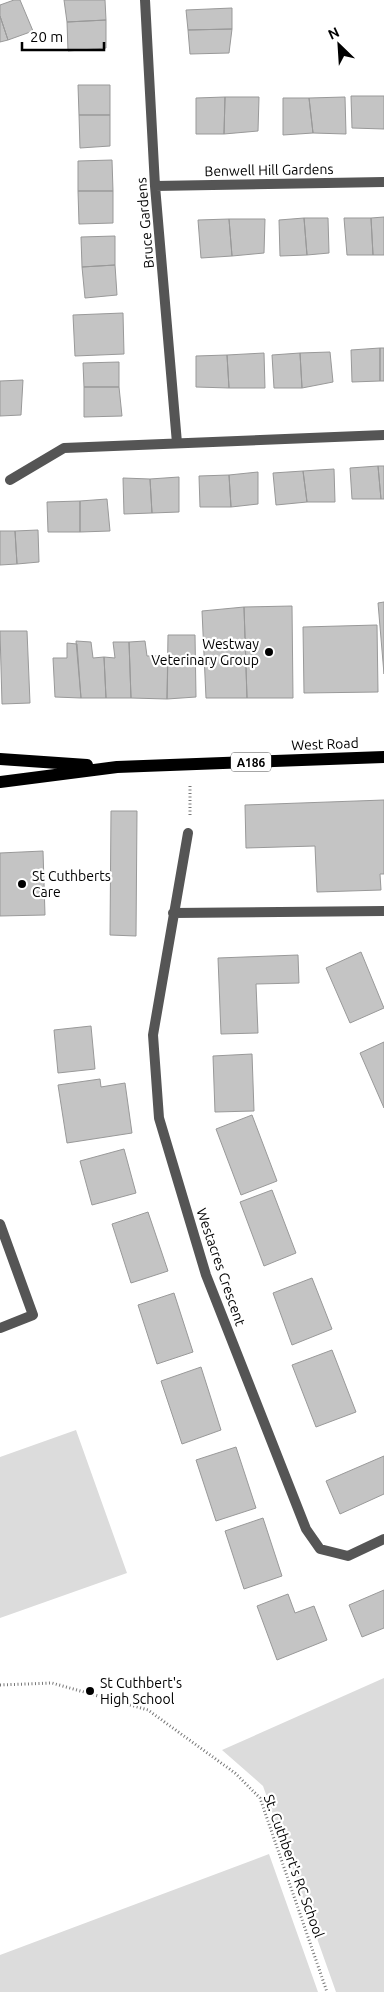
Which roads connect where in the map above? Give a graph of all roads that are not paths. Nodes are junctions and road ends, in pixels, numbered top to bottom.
1 (145, 0) edge
2 (384, 182) edge
3 (155, 186) junction
4 (384, 435) edge
5 (177, 443) junction
6 (10, 480) dead end
7 (384, 757) edge
8 (0, 759) edge
9 (117, 767) junction
10 (0, 782) edge
11 (188, 833) road end
12 (384, 911) edge
13 (173, 913) junction
14 (0, 1224) edge
15 (0, 1328) edge
16 (384, 1539) edge

1 - 3 street, Bruce Gardens
2 - 3 street, Benwell Hill Gardens
3 - 5 street, Bruce Gardens
4 - 5 street
5 - 6 street
7 - 9 main road, West Road / A186
8 - 9 main road, West Road / A186
9 - 10 main road, West Road / A186
11 - 13 street, Westacres Crescent
12 - 13 street
13 - 16 street, Westacres Crescent
14 - 15 street

